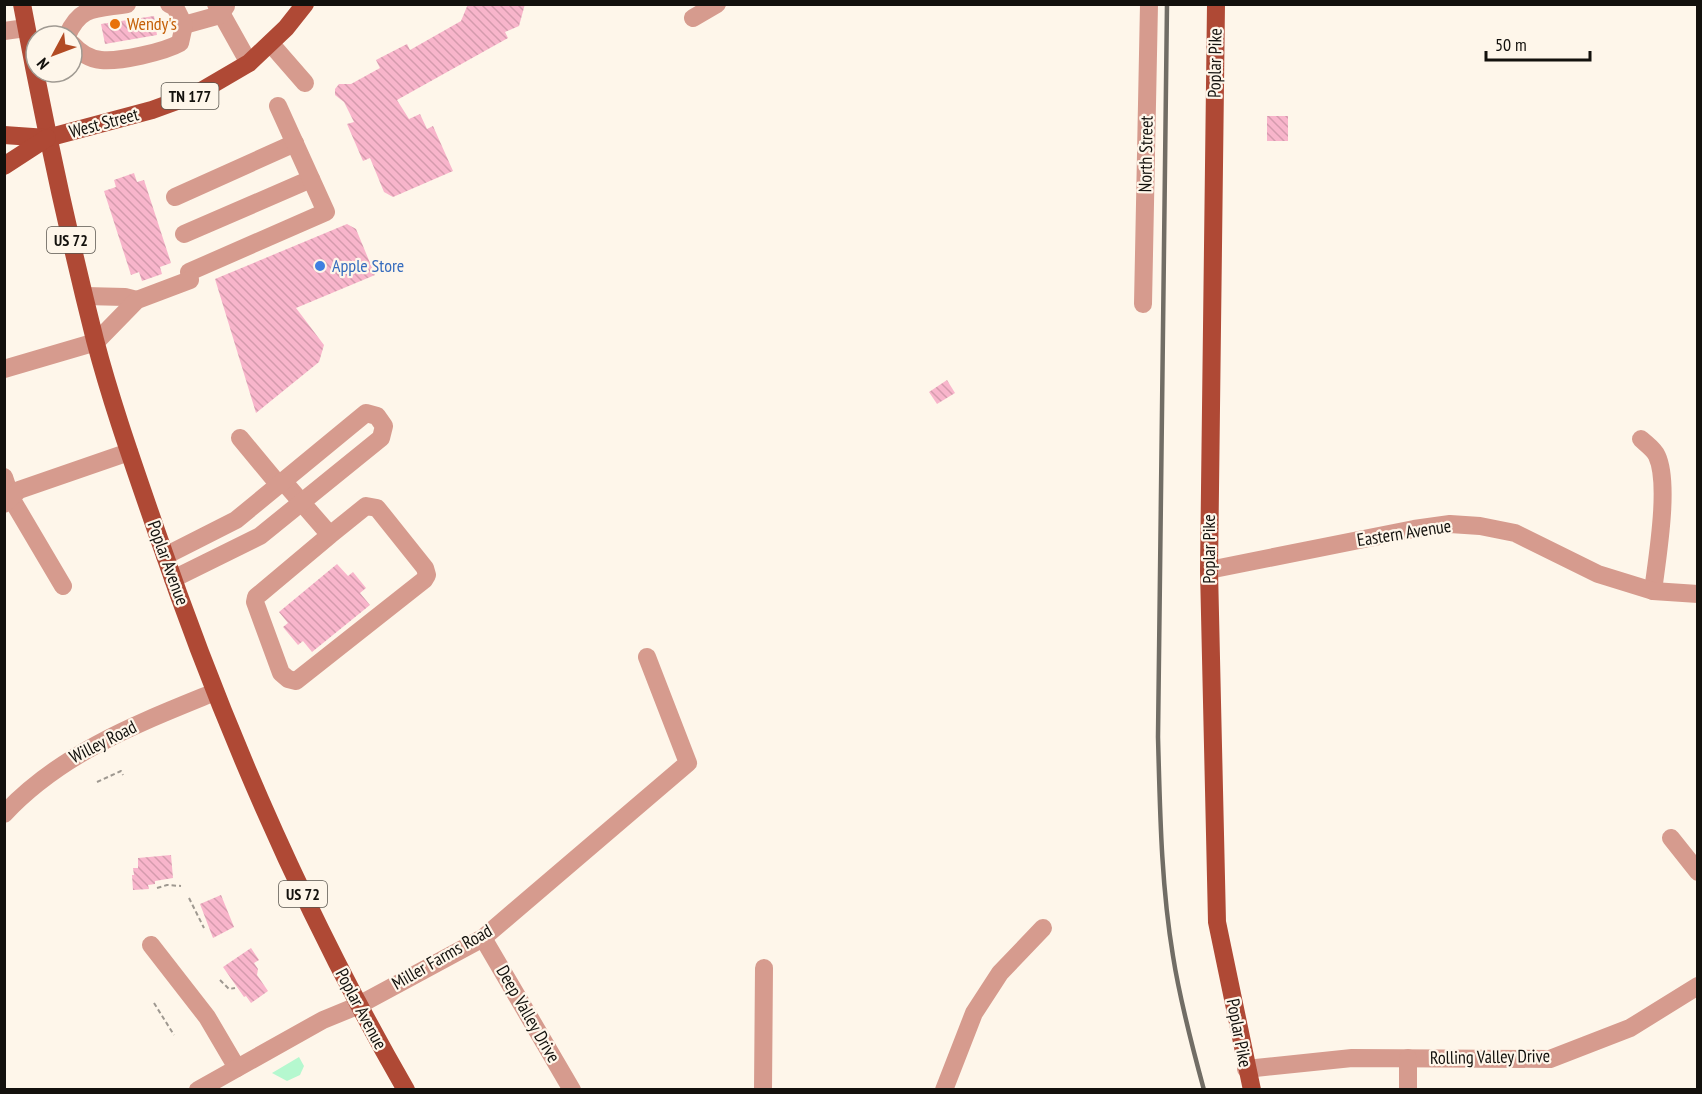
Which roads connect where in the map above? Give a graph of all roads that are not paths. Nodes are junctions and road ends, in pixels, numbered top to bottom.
1 (22, 4) edge
2 (128, 4) edge
3 (169, 4) edge
4 (305, 4) edge
5 (717, 4) edge
6 (1149, 4) edge
7 (1216, 4) edge
8 (221, 8) edge
9 (693, 18) dead end
10 (27, 24) edge
11 (72, 24) edge
12 (184, 25) junction
13 (4, 31) edge
14 (24, 36) edge
15 (271, 44) junction
16 (84, 54) edge
17 (249, 63) junction
18 (305, 83) dead end
19 (38, 84) edge
20 (278, 106) dead end
21 (4, 135) edge
22 (47, 138) junction
23 (295, 143) junction
24 (4, 166) edge
25 (311, 179) junction
26 (175, 197) dead end
27 (184, 234) dead end
28 (85, 296) junction
29 (137, 300) junction
30 (1143, 304) dead end
31 (96, 342) junction
32 (4, 369) edge
33 (240, 438) dead end
34 (1641, 439) dead end
35 (129, 452) junction
36 (4, 477) edge
37 (281, 483) junction
38 (8, 501) edge
39 (301, 502) junction
40 (330, 535) junction
41 (165, 556) junction
42 (1209, 570) junction
43 (173, 579) junction
44 (63, 586) dead end
45 (1653, 591) junction
46 (1698, 594) edge
47 (647, 657) dead end
48 (215, 692) junction
49 (4, 814) edge
50 (1671, 838) dead end
51 (1698, 872) edge
52 (1043, 928) dead end
53 (483, 938) junction
54 (151, 945) dead end
55 (764, 968) dead end
56 (1698, 986) edge
57 (357, 1006) junction
58 (1408, 1058) junction
59 (237, 1068) junction
60 (1246, 1069) junction
61 (198, 1089) edge
62 (406, 1089) edge
63 (572, 1089) edge
64 (763, 1089) edge
65 (944, 1089) edge
66 (1252, 1089) edge
67 (1408, 1089) edge

1 - 10 main road, Poplar Avenue / US 72
2 - 11 street
3 - 12 street
4 - 15 main road, West Street / TN 177
5 - 9 street
6 - 30 street, North Street
7 - 42 main road, Poplar Pike
8 - 12 street
8 - 17 street
12 - 16 street
13 - 14 street
15 - 17 main road, West Street / TN 177
15 - 18 street
17 - 22 main road, West Street / TN 177
19 - 22 main road, Poplar Avenue / US 72
20 - 23 street
21 - 22 main road
22 - 24 main road
22 - 28 main road, Poplar Avenue / US 72
23 - 25 street
23 - 26 street
25 - 27 street
25 - 29 street
28 - 29 street
28 - 31 main road, Poplar Avenue / US 72
29 - 31 street
31 - 32 street
31 - 35 main road, Poplar Avenue / US 72
33 - 37 street
34 - 45 street
35 - 38 street
35 - 41 main road, Poplar Avenue / US 72
36 - 38 street
37 - 39 street
37 - 39 street
37 - 41 street
38 - 44 street
39 - 40 street
39 - 43 street
40 - 40 street
41 - 43 main road, Poplar Avenue / US 72
42 - 45 street, Eastern Avenue
42 - 60 main road, Poplar Pike
43 - 48 main road, Poplar Avenue / US 72
45 - 46 street, Eastern Avenue
47 - 53 street, Miller Farms Road
48 - 49 street, Willey Road
48 - 57 main road, Poplar Avenue / US 72
50 - 51 street
52 - 65 street
53 - 57 street, Miller Farms Road
53 - 63 street, Deep Valley Drive
54 - 59 street
55 - 64 street
56 - 58 street, Rolling Valley Drive
57 - 59 street, Miller Farms Road
57 - 62 main road, Poplar Avenue / US 72
58 - 60 street, Rolling Valley Drive
58 - 67 street, Rolling Valley Drive
59 - 61 street, Miller Farms Road
60 - 66 main road, Poplar Pike

